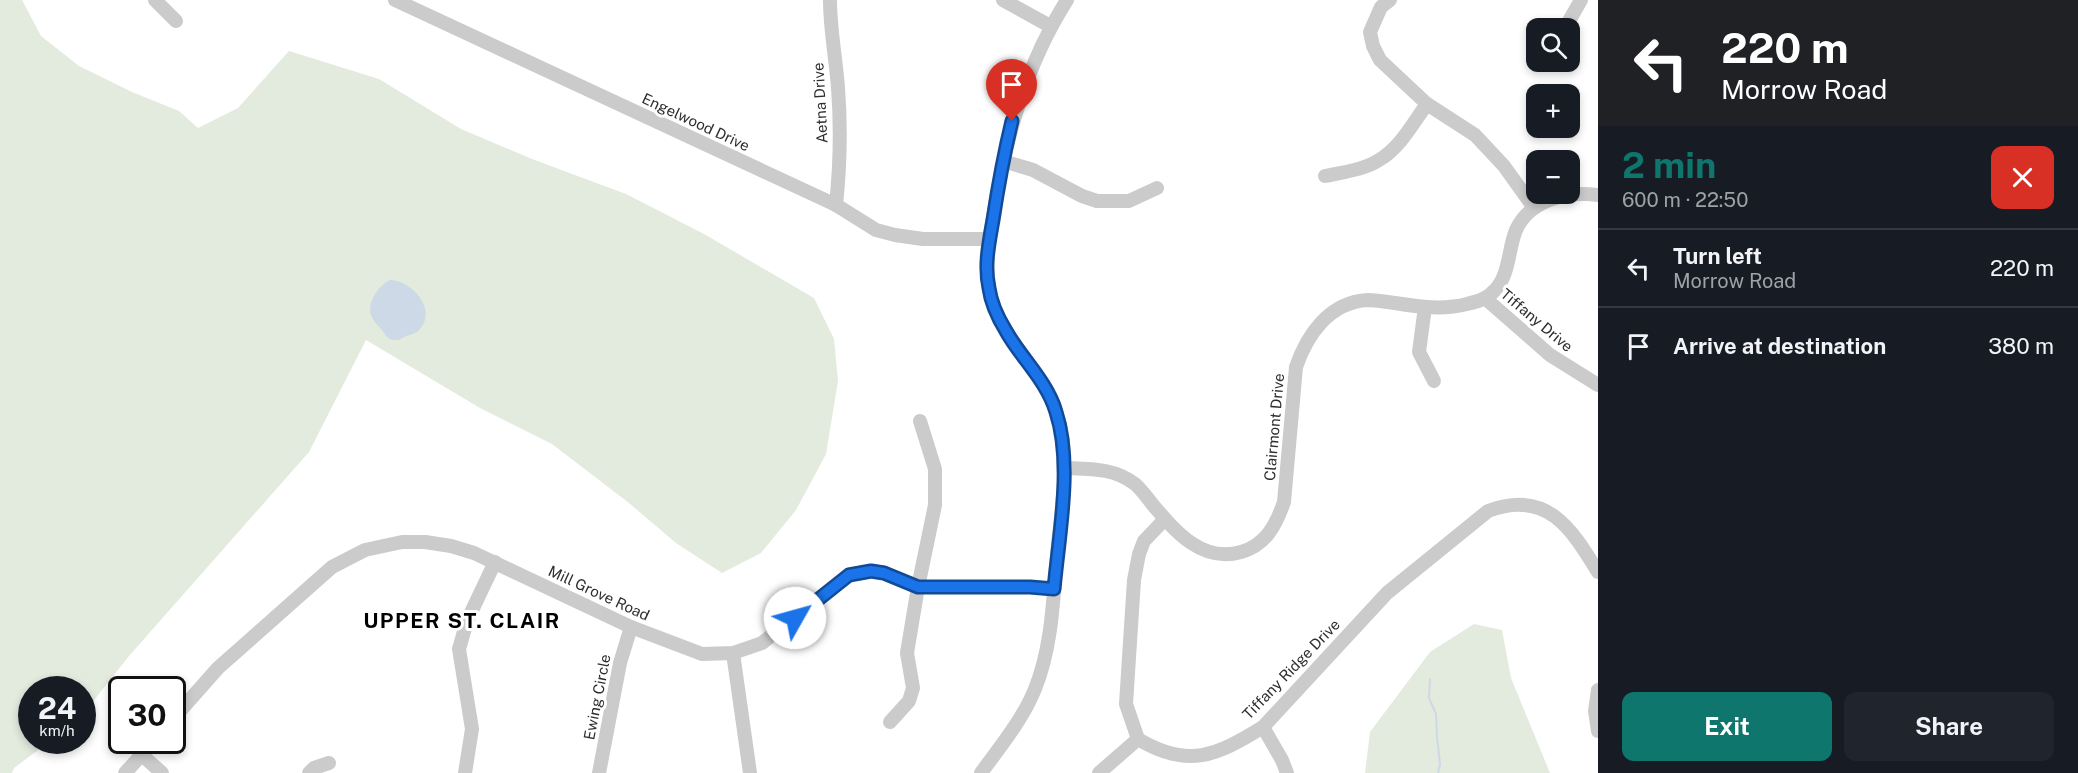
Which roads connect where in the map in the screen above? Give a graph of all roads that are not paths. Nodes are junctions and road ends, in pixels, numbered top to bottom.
1 (155, 0) edge
2 (395, 0) edge
3 (830, 0) edge
4 (1003, 0) edge
5 (1067, 0) edge
6 (1390, 0) edge
7 (1581, 0) edge
8 (1571, 18) edge
9 (176, 21) dead end
10 (1050, 26) junction
11 (1427, 104) junction
12 (1003, 161) junction
13 (1325, 176) dead end
14 (1157, 188) dead end
15 (1598, 195) edge
16 (836, 205) junction
17 (1534, 208) junction
18 (990, 239) junction
19 (1486, 299) junction
20 (1425, 307) junction
21 (1434, 381) dead end
22 (1598, 385) edge
23 (920, 421) dead end
24 (1065, 468) junction
25 (1165, 519) junction
26 (495, 562) junction
27 (1598, 573) edge
28 (918, 587) junction
29 (1054, 589) junction
30 (631, 627) junction
31 (733, 653) junction
32 (1598, 690) edge
33 (186, 704) edge
34 (890, 722) dead end
35 (1263, 727) junction
36 (1598, 731) edge
37 (1138, 739) junction
38 (142, 755) joint
39 (329, 763) dead end
40 (125, 773) edge
41 (162, 773) edge
42 (309, 773) edge
43 (465, 773) edge
44 (599, 773) edge
45 (750, 773) edge
46 (981, 773) edge
47 (1099, 773) edge
48 (1287, 773) edge

1 - 9 street
2 - 16 street, Engelwood Drive
3 - 16 street, Aetna Drive
4 - 10 street
5 - 10 street
6 - 11 street
7 - 8 street
10 - 12 street
11 - 13 street
11 - 17 street
12 - 14 street
12 - 18 street
15 - 17 street
16 - 18 street, Engelwood Drive
17 - 19 street
18 - 24 street
19 - 20 street, Clairmont Drive
19 - 22 street, Tiffany Drive
20 - 21 street
20 - 25 street, Clairmont Drive
23 - 28 street
24 - 25 street, Clairmont Drive
24 - 29 street
25 - 37 street
26 - 30 street, Mill Grove Road
26 - 33 street, Mill Grove Road
26 - 43 street
27 - 35 street, Tiffany Ridge Drive
28 - 29 street, Mill Grove Road
28 - 31 street, Mill Grove Road
28 - 34 street
29 - 46 street
30 - 31 street, Mill Grove Road
30 - 44 street, Ewing Circle
31 - 45 street
32 - 36 street
35 - 37 street, Tiffany Ridge Drive
35 - 48 street
37 - 47 street
38 - 40 street
38 - 41 street
39 - 42 street

